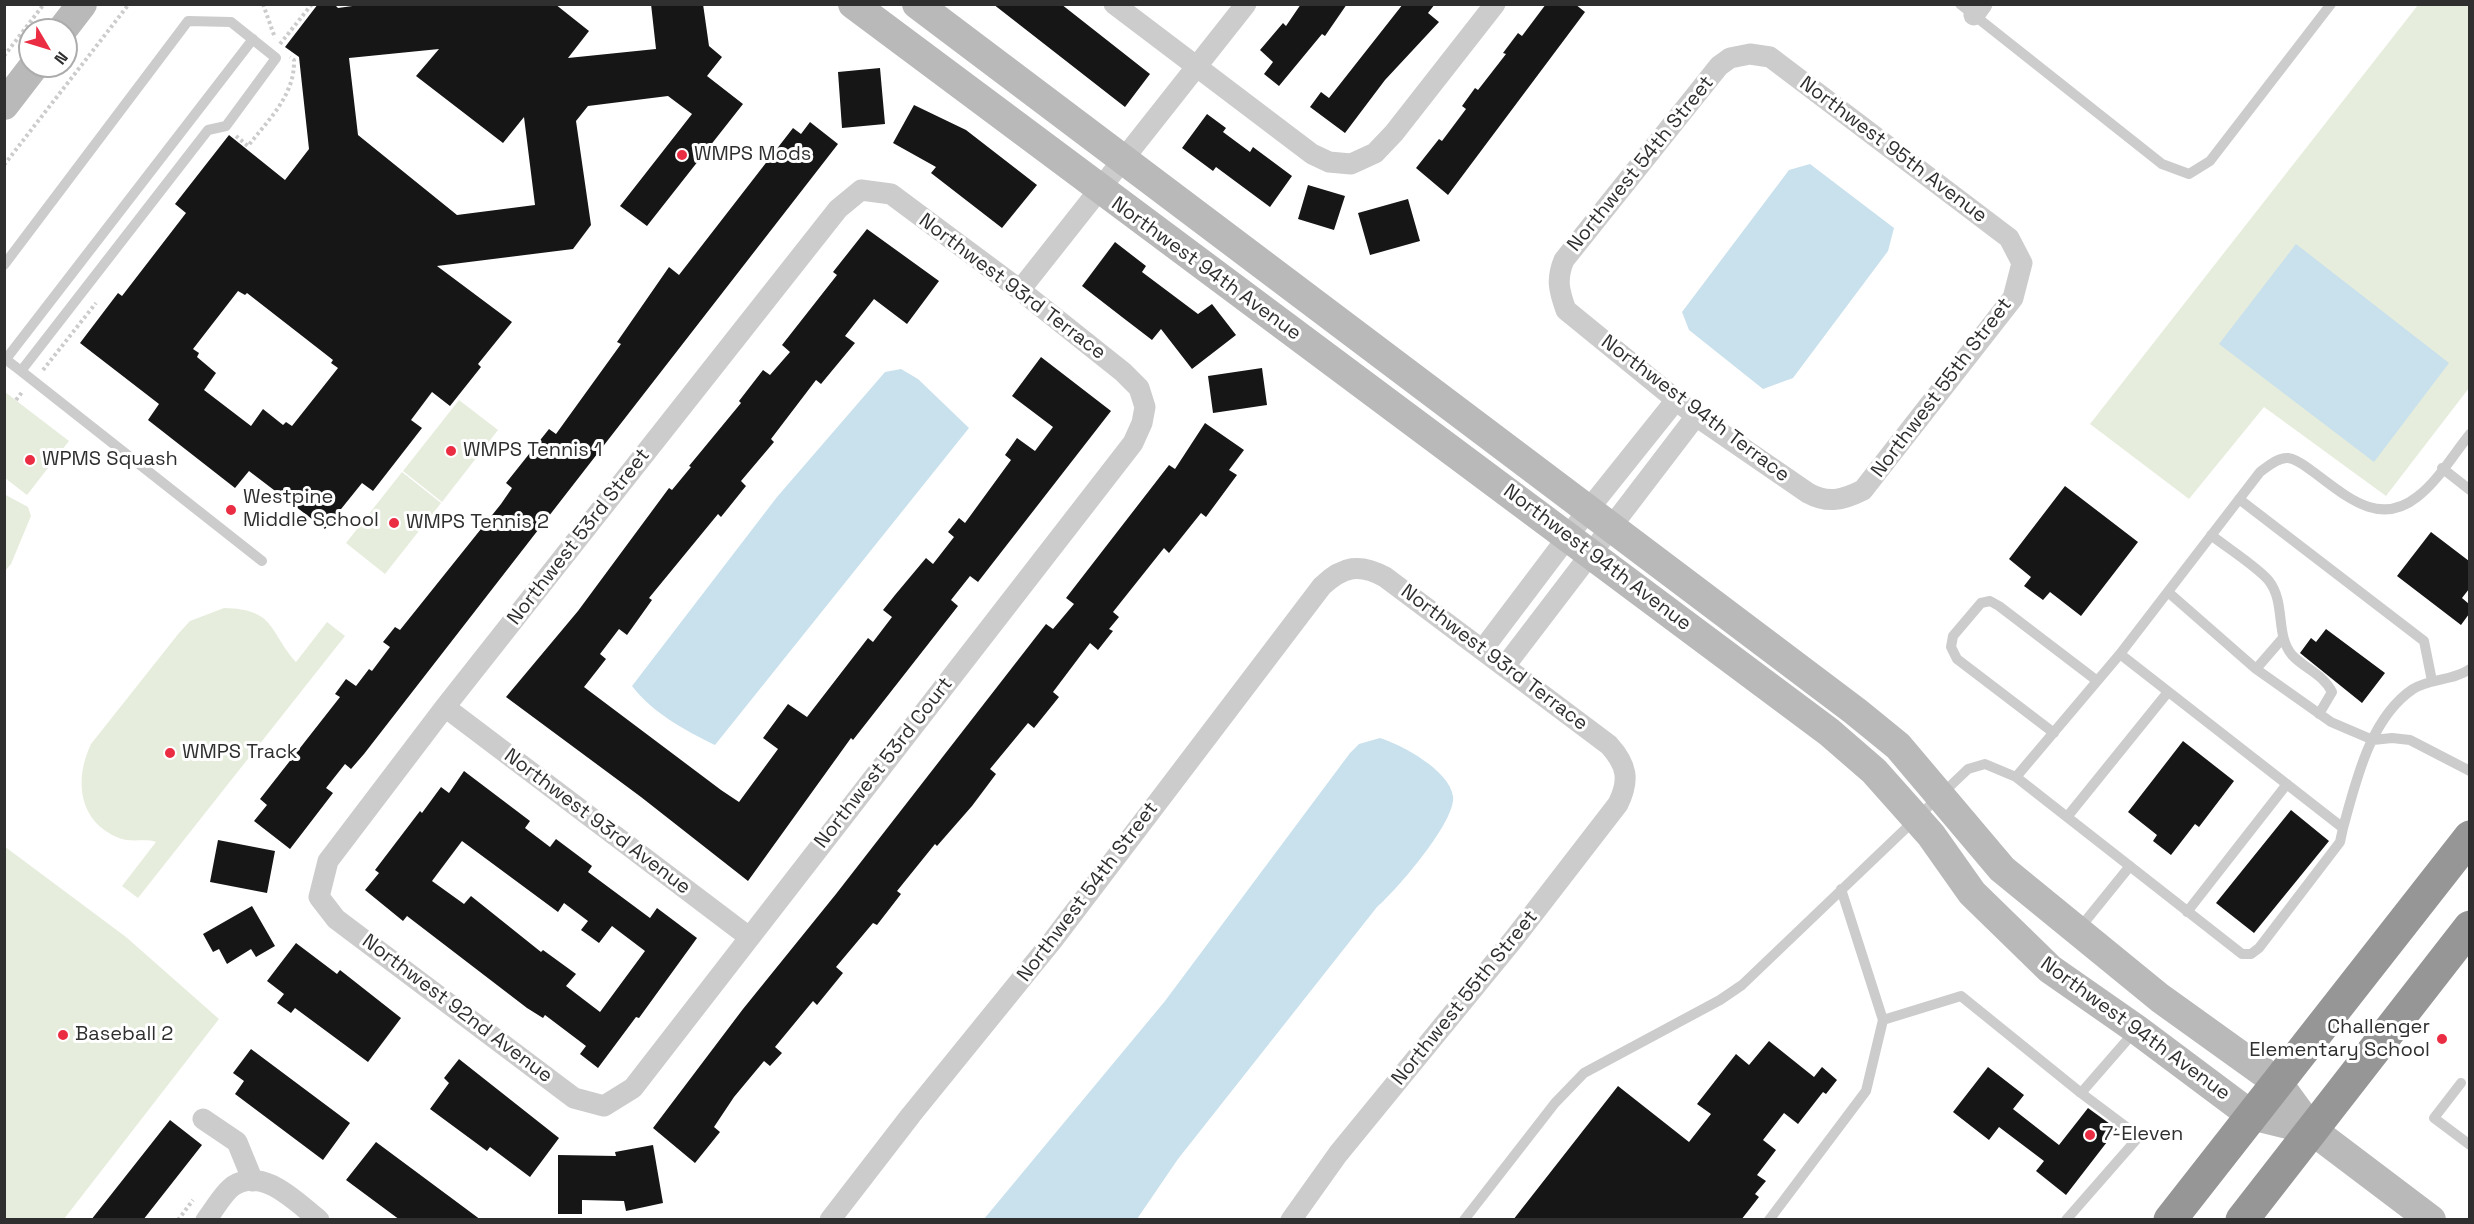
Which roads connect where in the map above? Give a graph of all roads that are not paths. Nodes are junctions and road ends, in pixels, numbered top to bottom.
1 (82, 4) edge
2 (854, 4) edge
3 (917, 4) edge
4 (1114, 4) edge
5 (1246, 4) edge
6 (1495, 4) edge
7 (2331, 4) edge
8 (1972, 8) edge
9 (71, 18) edge
10 (252, 39) junction
11 (1750, 54) joint
12 (1197, 67) junction
13 (25, 78) edge
14 (4, 105) edge
15 (1122, 159) junction
16 (861, 190) joint
17 (1098, 190) junction
18 (2022, 263) joint
19 (4, 265) edge
20 (1020, 290) junction
21 (1560, 295) joint
22 (5, 358) edge
23 (21, 371) junction
24 (1676, 400) junction
25 (1145, 407) joint
26 (1696, 416) junction
27 (2469, 434) edge
28 (2442, 468) junction
29 (2469, 490) edge
30 (1844, 499) joint
31 (2240, 499) junction
32 (1599, 518) junction
33 (2211, 535) junction
34 (1579, 544) junction
35 (262, 561) dead end
36 (1347, 568) joint
37 (2168, 592) junction
38 (2282, 639) junction
39 (1483, 649) junction
40 (2120, 654) junction
41 (1505, 666) junction
42 (2256, 669) junction
43 (2469, 669) edge
44 (2096, 680) junction
45 (2432, 681) junction
46 (2168, 692) junction
47 (445, 707) junction
48 (2319, 714) junction
49 (2054, 733) junction
50 (2373, 740) junction
51 (1627, 771) joint
52 (2469, 771) edge
53 (2016, 777) junction
54 (2287, 784) junction
55 (1939, 794) junction
56 (2067, 817) junction
57 (1915, 818) junction
58 (2343, 828) junction
59 (2469, 837) edge
60 (2130, 866) junction
61 (1841, 889) junction
62 (319, 897) joint
63 (2187, 912) junction
64 (2469, 927) edge
65 (2077, 931) junction
66 (749, 936) junction
67 (1883, 1020) junction
68 (2136, 1029) junction
69 (2277, 1082) junction
70 (2461, 1083) dead end
71 (2081, 1093) junction
72 (604, 1106) joint
73 (2251, 1115) junction
74 (202, 1119) dead end
75 (2312, 1130) junction
76 (2469, 1145) edge
77 (253, 1181) junction
78 (206, 1220) edge
79 (319, 1220) edge
80 (830, 1220) edge
81 (1291, 1220) edge
82 (1464, 1220) edge
83 (1769, 1220) edge
84 (2066, 1220) edge
85 (2170, 1220) edge
86 (2242, 1220) edge
87 (2431, 1220) edge

1 - 9 street
2 - 17 street, Northwest 94th Avenue
3 - 15 street, Northwest 94th Avenue
4 - 12 street
5 - 12 street
6 - 12 street
7 - 8 lane
10 - 19 lane
10 - 22 lane
10 - 23 lane
11 - 18 street, Northwest 95th Avenue
11 - 21 street, Northwest 54th Street
12 - 15 street
13 - 14 street
15 - 17 street
15 - 32 street, Northwest 94th Avenue
16 - 20 street, Northwest 93rd Terrace
16 - 47 street, Northwest 53rd Street
17 - 20 street
17 - 34 street, Northwest 94th Avenue
18 - 30 street, Northwest 55th Street
20 - 25 street, Northwest 93rd Terrace
21 - 24 street, Northwest 94th Terrace
22 - 23 lane
23 - 35 lane
24 - 26 street, Northwest 94th Terrace
24 - 32 street
25 - 66 street, Northwest 53rd Court
26 - 30 street, Northwest 94th Terrace
26 - 32 street
27 - 28 lane
28 - 29 lane
28 - 31 lane
31 - 33 lane
31 - 45 lane
32 - 34 street
32 - 55 street, Northwest 94th Avenue
33 - 37 lane
33 - 38 lane
34 - 39 street
34 - 41 street
34 - 57 street, Northwest 94th Avenue
36 - 39 street, Northwest 93rd Terrace
36 - 80 street, Northwest 54th Street
37 - 40 lane
37 - 42 lane
38 - 42 lane
38 - 48 lane
39 - 41 street, Northwest 93rd Terrace
40 - 44 lane
40 - 46 lane
41 - 51 street, Northwest 93rd Terrace
42 - 48 lane
43 - 45 lane
44 - 49 lane
44 - 49 lane
45 - 50 lane
46 - 54 lane
46 - 56 lane
47 - 62 street, Northwest 53rd Street
47 - 66 street, Northwest 93rd Avenue
48 - 50 lane
49 - 53 lane
50 - 52 lane
50 - 58 lane
51 - 81 street, Northwest 55th Street
53 - 55 lane
53 - 56 lane
54 - 58 lane
54 - 63 lane
55 - 57 lane
55 - 65 street, Northwest 94th Avenue
56 - 60 lane
57 - 61 lane
57 - 68 street, Northwest 94th Avenue
58 - 63 lane
59 - 69 highway
60 - 63 lane
60 - 65 lane
61 - 67 lane
61 - 82 lane
62 - 72 street, Northwest 92nd Avenue
64 - 75 highway
65 - 69 street, Northwest 94th Avenue
66 - 72 street, Northwest 53rd Court
67 - 71 lane
67 - 83 lane
68 - 71 lane
68 - 73 street, Northwest 94th Avenue
69 - 73 highway
69 - 75 street, Northwest 94th Avenue
70 - 76 lane
71 - 84 lane
73 - 75 street, Northwest 94th Avenue
73 - 85 highway
74 - 77 street
75 - 86 highway
75 - 87 street, Northwest 94th Avenue
77 - 78 street
77 - 79 street

